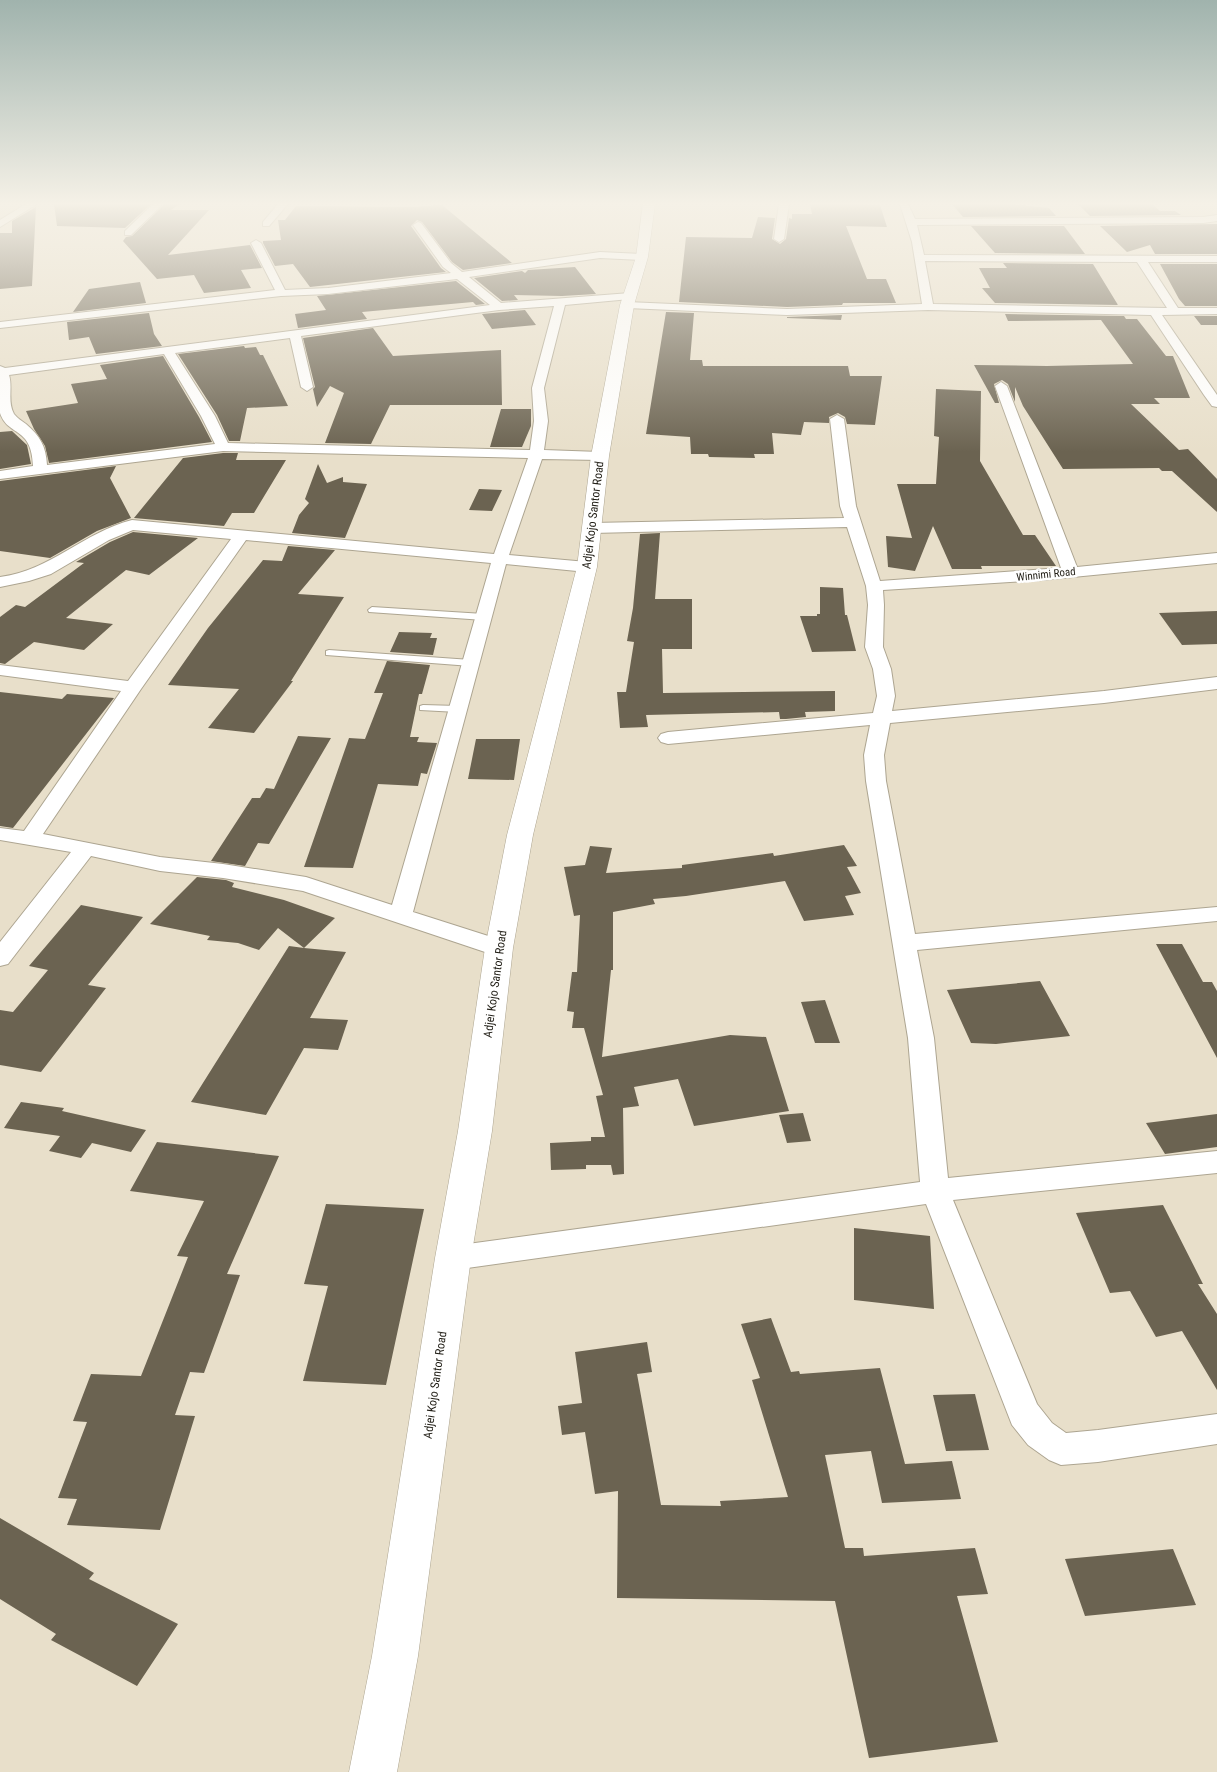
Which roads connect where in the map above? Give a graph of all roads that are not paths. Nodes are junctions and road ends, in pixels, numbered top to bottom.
1 (279, 287) edge
2 (357, 287) edge
3 (474, 287) edge
4 (631, 287) edge
5 (924, 287) edge
6 (1158, 287) edge
7 (281, 293) junction
8 (628, 301) junction
9 (560, 302) junction
10 (499, 307) junction
11 (928, 308) junction
12 (1174, 311) junction
13 (1217, 311) edge
14 (1154, 312) junction
15 (0, 324) edge
16 (295, 334) junction
17 (167, 350) junction
18 (1, 372) edge
19 (1001, 386) dead end
20 (307, 387) dead end
21 (1217, 403) edge
22 (837, 419) dead end
23 (223, 447) junction
24 (536, 455) junction
25 (600, 456) junction
26 (40, 470) junction
27 (5, 474) edge
28 (0, 491) edge
29 (853, 522) junction
30 (592, 528) junction
31 (241, 536) junction
32 (500, 558) junction
33 (1217, 558) edge
34 (587, 567) junction
35 (1070, 571) junction
36 (0, 582) edge
37 (874, 586) junction
38 (372, 610) dead end
39 (484, 617) junction
40 (329, 653) dead end
41 (471, 663) junction
42 (0, 670) edge
43 (1217, 683) edge
44 (133, 687) junction
45 (423, 708) dead end
46 (458, 709) junction
47 (882, 719) junction
48 (668, 738) dead end
49 (0, 834) edge
50 (30, 838) junction
51 (86, 848) junction
52 (401, 914) junction
53 (1217, 914) edge
54 (904, 943) junction
55 (499, 948) junction
56 (0, 958) edge
57 (1217, 1162) edge
58 (935, 1191) junction
59 (453, 1258) junction
60 (1217, 1429) edge
61 (373, 1772) edge

1 - 7 street
2 - 7 street
3 - 10 street
4 - 8 street, Adjei Kojo Santor Road
5 - 11 street
6 - 12 street
7 - 15 street
8 - 9 street
8 - 11 street
8 - 25 street, Adjei Kojo Santor Road
9 - 10 street
9 - 24 street
10 - 16 street
11 - 14 street
12 - 13 street
12 - 14 street
14 - 21 street
16 - 17 street
16 - 20 street
17 - 18 street
17 - 23 street
18 - 26 street
19 - 35 street
22 - 29 street
23 - 24 street
23 - 26 street
24 - 25 street
24 - 32 street
25 - 30 street, Adjei Kojo Santor Road
26 - 27 street
27 - 28 street
29 - 30 street
29 - 37 street
30 - 34 street, Adjei Kojo Santor Road
31 - 32 street
31 - 36 street
31 - 44 street
32 - 34 street
32 - 39 street
33 - 35 street, Winnimi Road
34 - 55 street, Adjei Kojo Santor Road
35 - 37 street, Winnimi Road
37 - 47 street
38 - 39 lane
39 - 41 street
40 - 41 lane
41 - 46 street
42 - 44 street
43 - 47 street
44 - 50 street
45 - 46 lane
46 - 52 street
47 - 48 street
47 - 54 street
49 - 50 street
50 - 51 street
51 - 52 street
51 - 56 street
52 - 55 street
53 - 54 street
54 - 58 street
55 - 59 street, Adjei Kojo Santor Road
57 - 58 street
58 - 59 street
58 - 60 street
59 - 61 street, Adjei Kojo Santor Road

